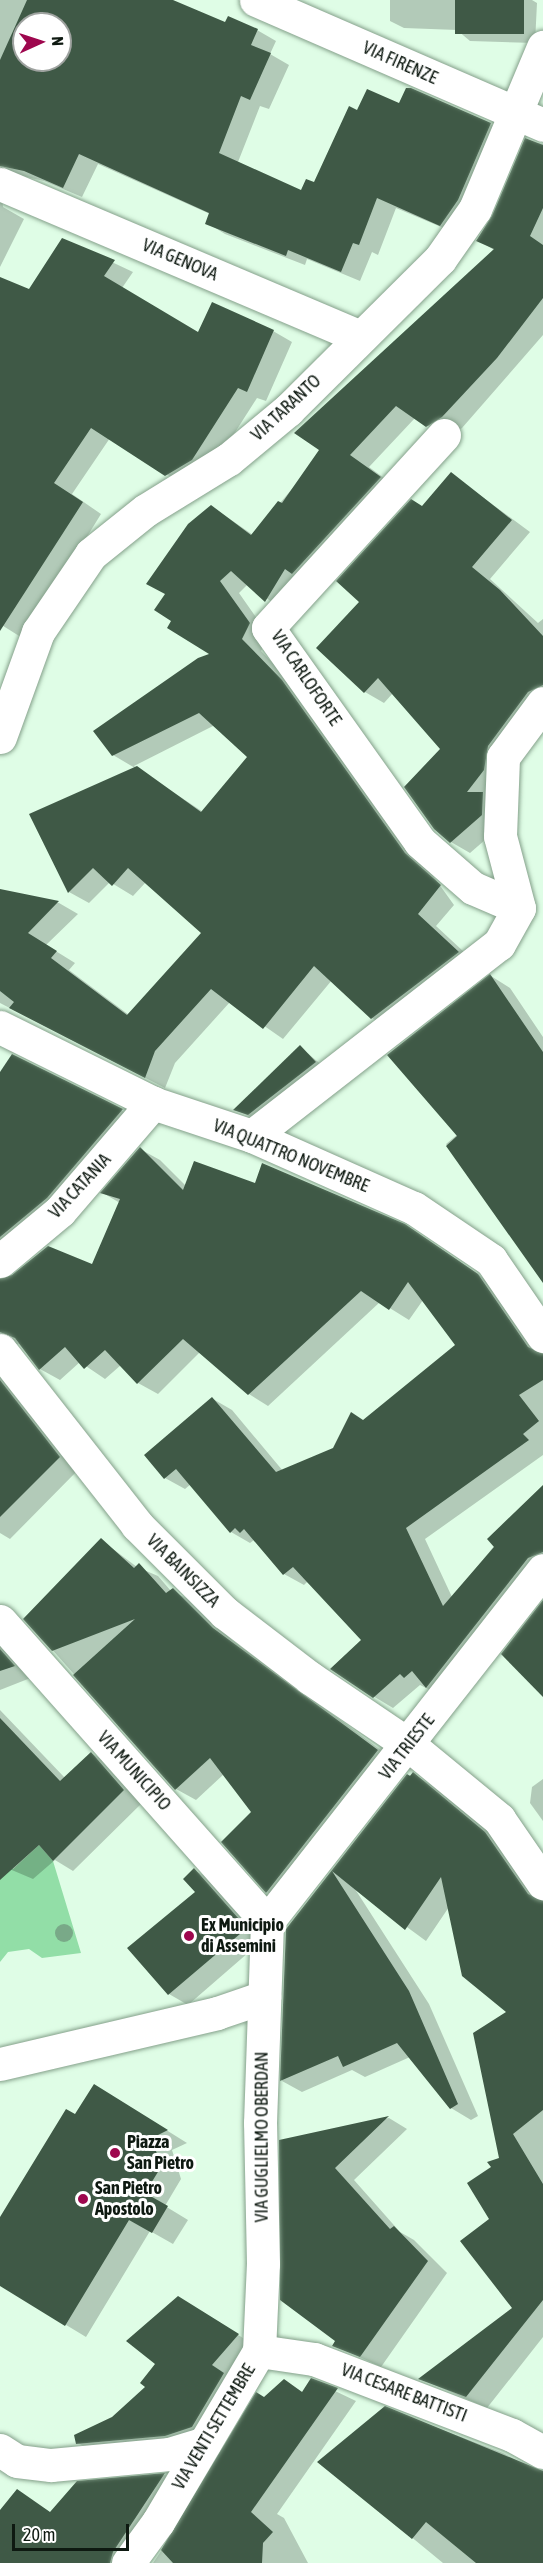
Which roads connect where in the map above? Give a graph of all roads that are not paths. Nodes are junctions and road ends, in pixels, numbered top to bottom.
1 (256, 0) edge
2 (543, 47) edge
3 (513, 112) junction
4 (543, 125) edge
5 (0, 184) edge
6 (360, 337) junction
7 (444, 435) dead end
8 (543, 703) edge
9 (0, 737) edge
10 (519, 908) junction
11 (0, 1028) edge
12 (153, 1103) junction
13 (252, 1136) junction
14 (0, 1261) edge
15 (543, 1336) edge
16 (0, 1350) edge
17 (543, 1570) edge
18 (0, 1621) edge
19 (409, 1745) junction
20 (543, 1883) edge
21 (267, 1922) junction
22 (264, 1997) junction
23 (0, 2064) edge
24 (259, 2351) junction
25 (204, 2443) junction
26 (0, 2451) edge
27 (543, 2452) edge
28 (128, 2563) edge

1 - 3 street, VIA FIRENZE
2 - 3 street, VIA TARANTO
3 - 4 street, VIA FIRENZE
3 - 6 street, VIA TARANTO
5 - 6 street, VIA GENOVA
6 - 9 street, VIA TARANTO
7 - 10 street, VIA CARLOFORTE
8 - 10 street
10 - 13 street
11 - 12 street, VIA QUATTRO NOVEMBRE
12 - 13 street, VIA QUATTRO NOVEMBRE
12 - 14 street, VIA CATANIA
13 - 15 street, VIA QUATTRO NOVEMBRE
16 - 19 street, VIA BAINSIZZA
17 - 19 street, VIA TRIESTE
18 - 21 street, VIA MUNICIPIO
19 - 20 street, VIA BAINSIZZA
19 - 21 street, VIA TRIESTE
21 - 22 street, VIA GUGLIELMO OBERDAN
22 - 23 street
22 - 24 street, VIA GUGLIELMO OBERDAN
24 - 25 street, VIA VENTI SETTEMBRE
24 - 27 street, VIA CESARE BATTISTI
25 - 26 street
25 - 28 street, VIA VENTI SETTEMBRE

